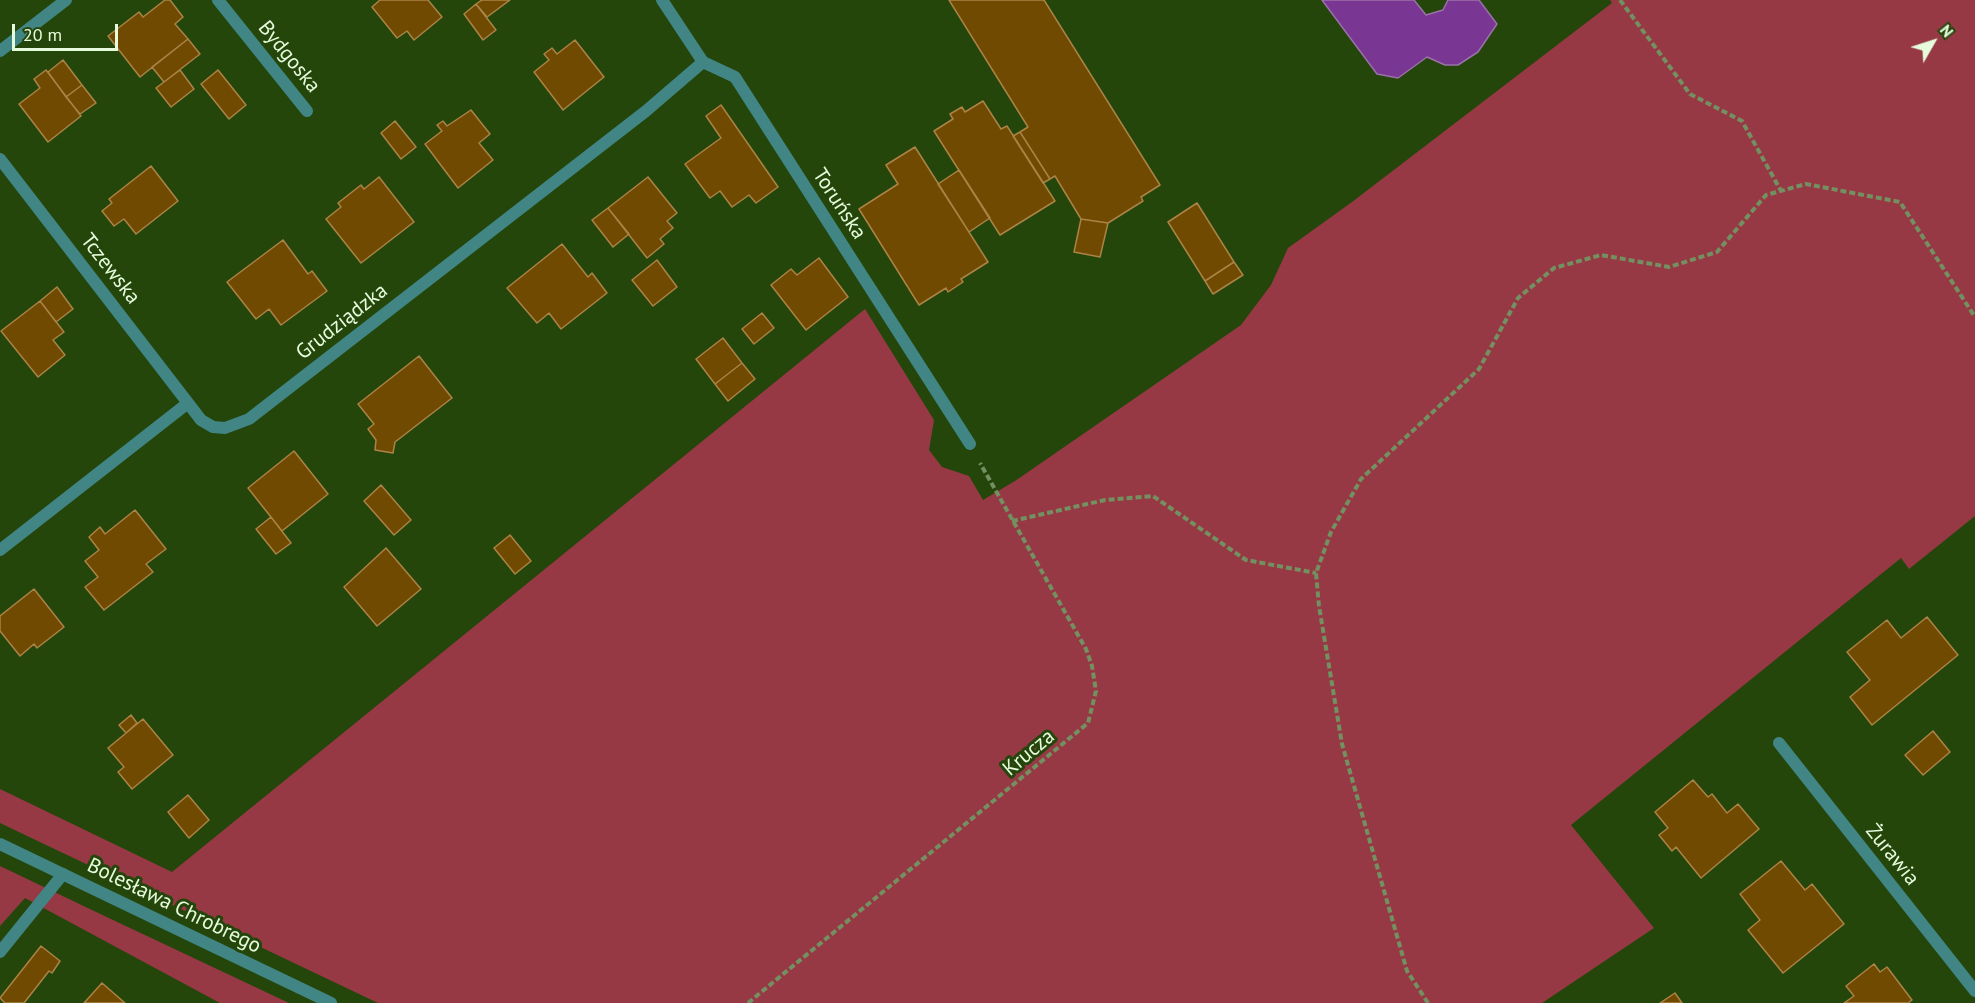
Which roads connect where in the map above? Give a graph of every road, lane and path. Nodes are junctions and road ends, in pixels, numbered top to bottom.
1 (66, 0) edge
2 (218, 0) edge
3 (662, 0) edge
4 (1620, 0) edge
5 (0, 51) edge
6 (703, 62) junction
7 (307, 111) dead end
8 (0, 159) edge
9 (1781, 191) junction
10 (1975, 316) edge
11 (189, 403) junction
12 (970, 444) joint
13 (1012, 521) junction
14 (0, 550) edge
15 (1316, 573) junction
16 (1779, 742) dead end
17 (0, 844) edge
18 (63, 874) junction
19 (0, 952) edge
20 (1975, 991) edge
21 (332, 1003) edge
22 (748, 1003) edge
23 (1428, 1003) edge

1 - 5 street
2 - 7 street, Bydgoska
3 - 6 street
4 - 9 path
6 - 11 street, Grudziądzka
6 - 12 street, Toruńska
8 - 11 street, Tczewska
9 - 10 path
9 - 15 path
11 - 14 street
12 - 13 path, Krucza
13 - 15 path
13 - 22 path, Krucza
15 - 23 path
16 - 20 street, Żurawia
17 - 18 street, Bolesława Chrobrego
18 - 19 street
18 - 21 street, Bolesława Chrobrego

